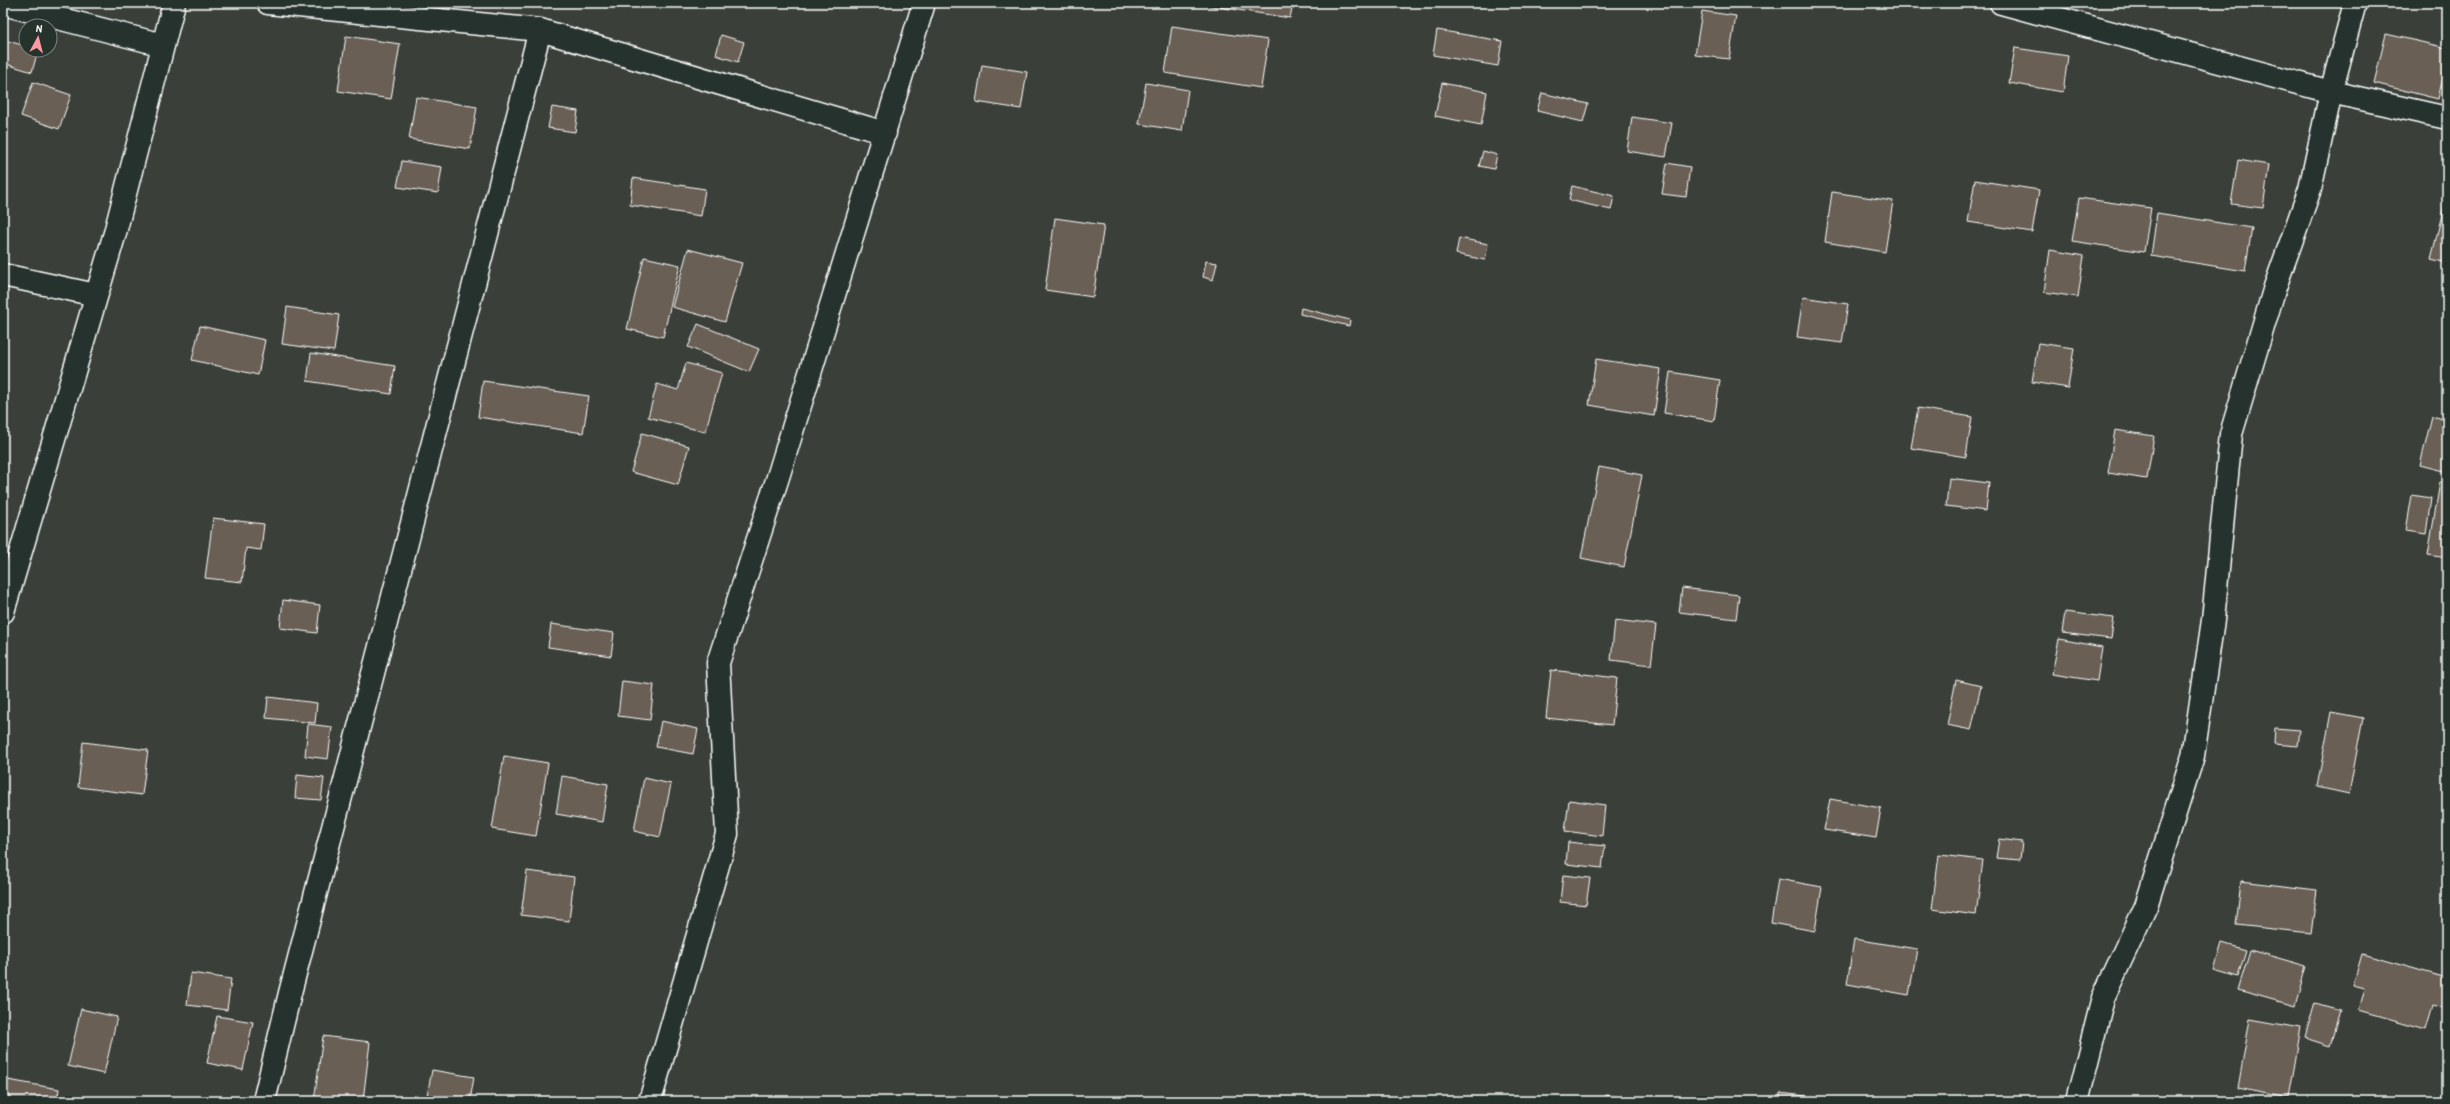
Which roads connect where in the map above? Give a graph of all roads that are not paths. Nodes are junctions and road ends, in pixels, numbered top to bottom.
1 (174, 3) edge
2 (268, 3) edge
3 (924, 3) edge
4 (2002, 3) edge
5 (2355, 3) edge
6 (3, 4) edge
7 (540, 30) junction
8 (163, 45) junction
9 (2331, 92) junction
10 (2447, 118) edge
11 (885, 133) junction
12 (3, 275) edge
13 (96, 295) junction
14 (3, 612) edge
15 (264, 1101) edge
16 (650, 1101) edge
17 (2077, 1101) edge

1 - 8 street
2 - 7 street
3 - 11 street
4 - 9 street
5 - 9 street
6 - 8 street
7 - 11 street
7 - 15 street
8 - 13 street
9 - 10 street
9 - 17 street
11 - 16 street
12 - 13 street
13 - 14 street

